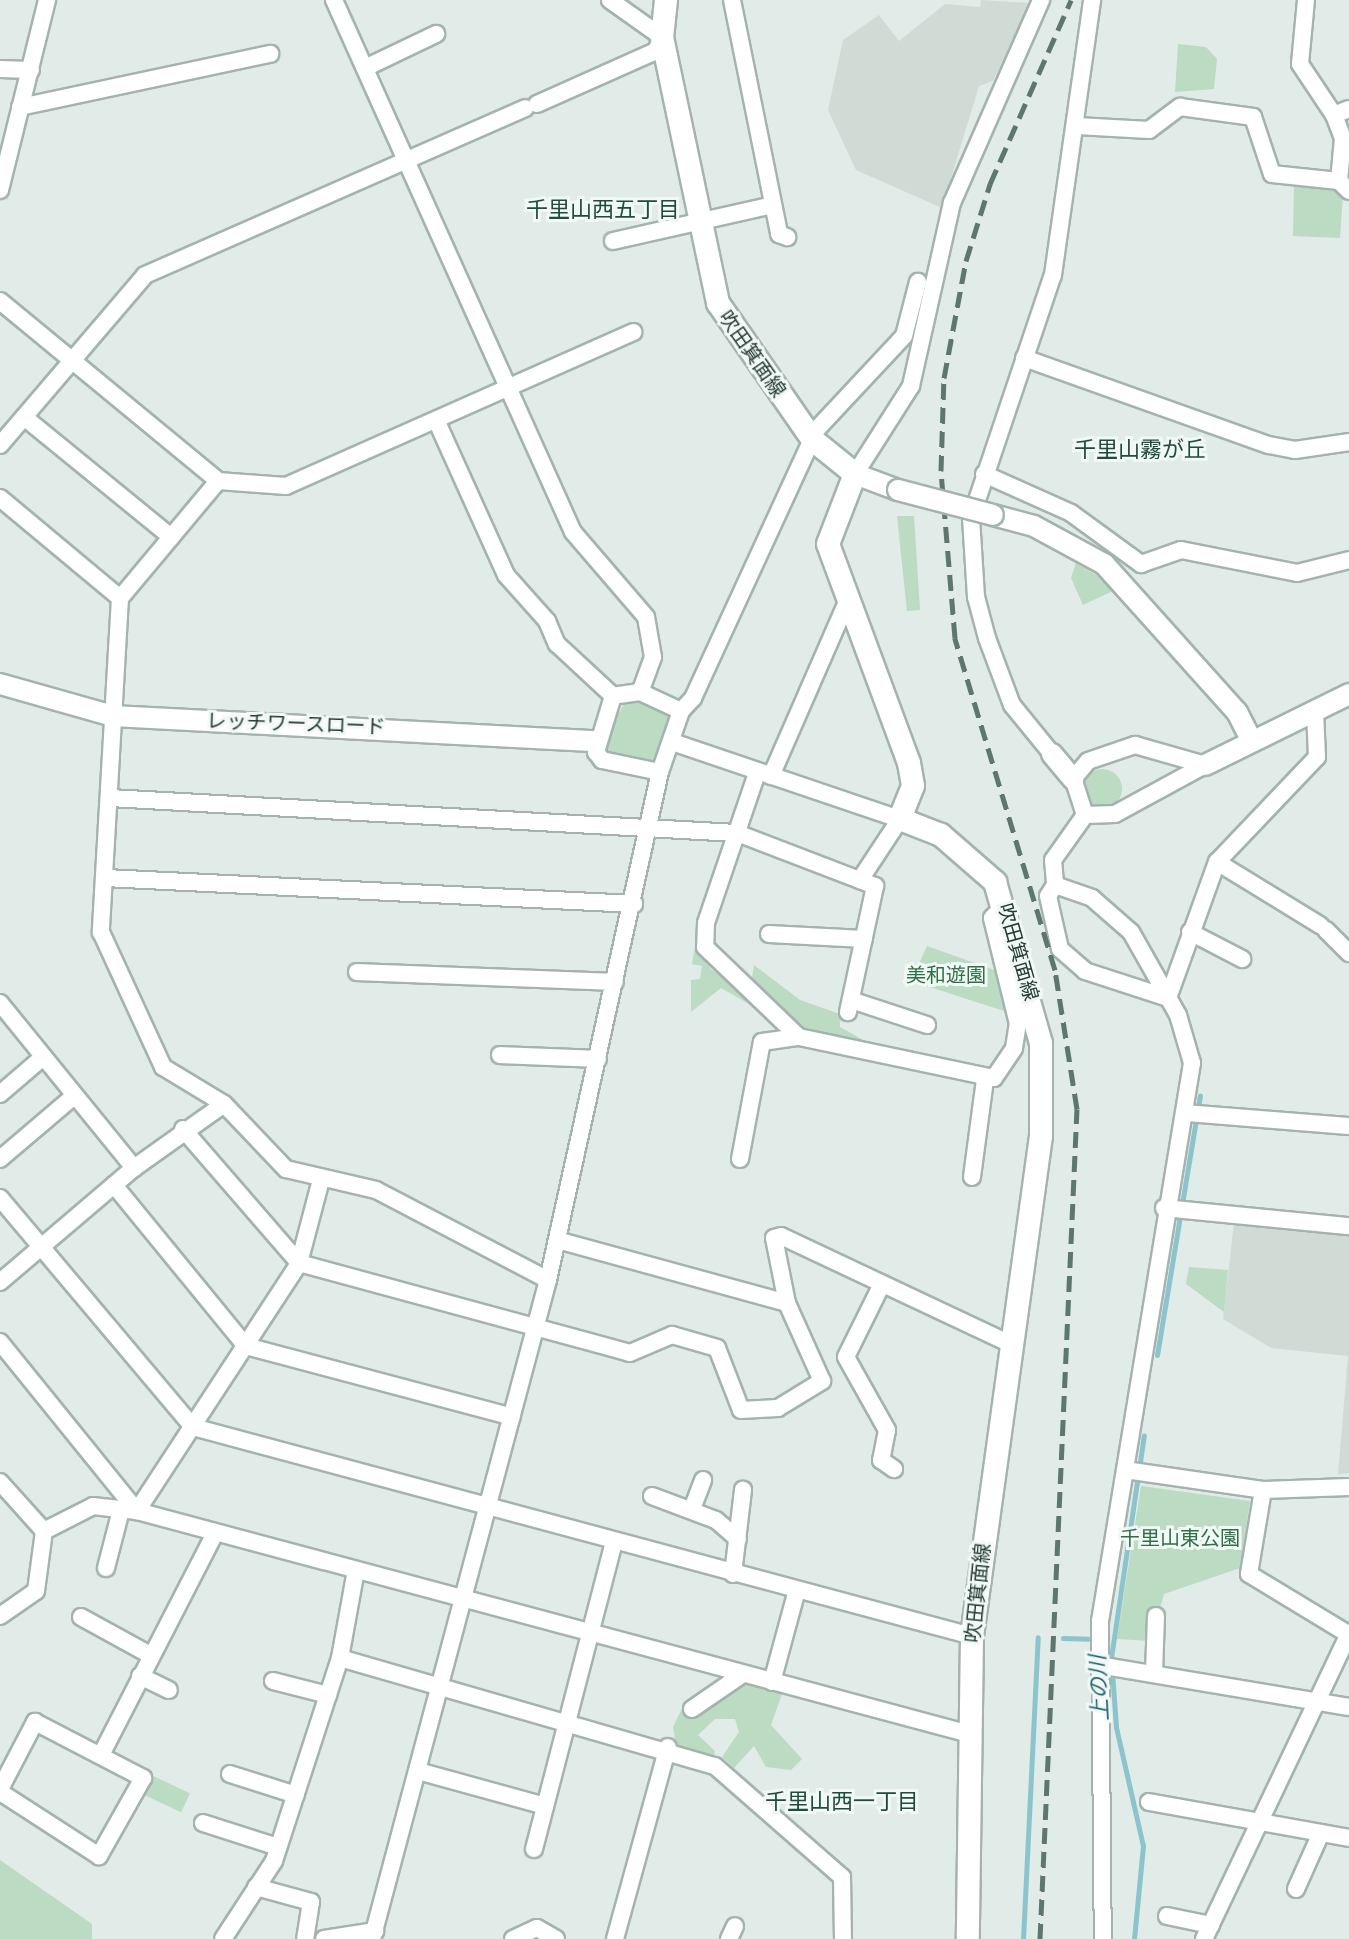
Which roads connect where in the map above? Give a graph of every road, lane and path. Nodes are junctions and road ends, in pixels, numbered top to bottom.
1 (47, 0) edge
2 (334, 0) edge
3 (610, 0) edge
4 (666, 0) edge
5 (732, 0) edge
6 (1041, 0) edge
7 (1092, 0) edge
8 (1306, 0) edge
9 (436, 34) dead end
10 (662, 37) junction
11 (270, 54) dead end
12 (365, 68) junction
13 (0, 69) edge
14 (31, 70) junction
15 (20, 107) junction
16 (1341, 112) edge
17 (1077, 126) junction
18 (406, 158) junction
19 (3, 164) edge
20 (1344, 186) edge
21 (0, 190) edge
22 (773, 205) junction
23 (700, 222) junction
24 (787, 237) dead end
25 (613, 241) dead end
26 (918, 282) dead end
27 (0, 301) edge
28 (633, 332) dead end
29 (1024, 358) junction
30 (73, 360) junction
31 (509, 389) junction
32 (24, 417) junction
33 (437, 422) junction
34 (813, 440) junction
35 (1349, 442) edge
36 (0, 445) edge
37 (855, 474) junction
38 (984, 474) junction
39 (218, 481) junction
40 (0, 498) edge
41 (171, 537) junction
42 (1349, 560) edge
43 (120, 598) junction
44 (847, 602) junction
45 (0, 684) edge
46 (640, 692) junction
47 (1349, 694) edge
48 (613, 696) junction
49 (681, 711) junction
50 (1315, 711) junction
51 (113, 716) junction
52 (1250, 738) junction
53 (595, 741) junction
54 (675, 743) junction
55 (1052, 754) joint
56 (1205, 765) junction
57 (660, 772) junction
58 (764, 774) junction
59 (1073, 779) junction
60 (110, 798) junction
61 (1085, 815) junction
62 (900, 819) junction
63 (652, 828) junction
64 (737, 833) junction
65 (1217, 862) junction
66 (105, 878) junction
67 (860, 880) junction
68 (1055, 885) junction
69 (634, 904) junction
70 (1005, 905) junction
71 (1190, 932) junction
72 (769, 934) dead end
73 (864, 939) junction
74 (1349, 953) edge
75 (1242, 959) dead end
76 (357, 972) dead end
77 (615, 982) junction
78 (1168, 998) junction
79 (0, 1003) edge
80 (927, 1025) dead end
81 (799, 1037) junction
82 (500, 1055) dead end
83 (43, 1057) junction
84 (598, 1059) junction
85 (985, 1080) junction
86 (0, 1094) edge
87 (74, 1096) junction
88 (224, 1104) junction
89 (1194, 1113) junction
90 (1349, 1126) edge
91 (183, 1129) junction
92 (0, 1159) edge
93 (740, 1159) dead end
94 (134, 1168) junction
95 (972, 1177) dead end
96 (321, 1180) junction
97 (114, 1185) junction
98 (0, 1198) edge
99 (1175, 1209) junction
100 (1349, 1226) edge
101 (557, 1240) junction
102 (42, 1247) junction
103 (299, 1263) junction
104 (548, 1280) junction
105 (0, 1282) edge
106 (882, 1284) junction
107 (787, 1303) junction
108 (535, 1327) junction
109 (0, 1342) edge
110 (1008, 1343) junction
111 (246, 1346) junction
112 (512, 1417) junction
113 (193, 1427) junction
114 (894, 1469) dead end
115 (1134, 1471) junction
116 (703, 1480) dead end
117 (0, 1482) edge
118 (1349, 1487) edge
119 (743, 1490) dead end
120 (1263, 1490) junction
121 (652, 1496) dead end
122 (487, 1507) junction
123 (692, 1509) junction
124 (129, 1510) junction
125 (44, 1531) junction
126 (214, 1535) junction
127 (738, 1539) junction
128 (614, 1541) junction
129 (106, 1568) dead end
130 (356, 1570) junction
131 (733, 1574) junction
132 (797, 1590) junction
133 (463, 1599) junction
134 (0, 1616) edge
135 (1156, 1616) dead end
136 (81, 1617) dead end
137 (590, 1633) junction
138 (1348, 1634) edge
139 (972, 1636) junction
140 (150, 1655) junction
141 (340, 1658) junction
142 (1107, 1666) junction
143 (1154, 1673) junction
144 (743, 1674) junction
145 (140, 1676) junction
146 (273, 1681) dead end
147 (772, 1682) junction
148 (440, 1684) junction
149 (169, 1690) dead end
150 (328, 1695) junction
151 (1314, 1701) junction
152 (1349, 1707) edge
153 (692, 1709) dead end
154 (567, 1718) junction
155 (970, 1734) junction
156 (668, 1747) junction
157 (101, 1755) junction
158 (418, 1771) junction
159 (230, 1774) dead end
160 (0, 1790) edge
161 (296, 1795) junction
162 (1149, 1802) dead end
163 (545, 1806) junction
164 (1259, 1821) junction
165 (203, 1823) dead end
166 (1321, 1833) junction
167 (1349, 1838) edge
168 (278, 1847) junction
169 (534, 1849) dead end
170 (256, 1887) junction
171 (1296, 1889) dead end
172 (1167, 1916) dead end
173 (1208, 1932) edge
174 (373, 1935) edge
175 (223, 1939) edge
176 (305, 1939) edge
177 (324, 1939) edge
178 (513, 1939) edge
179 (556, 1939) edge
180 (615, 1939) edge
181 (843, 1939) edge
182 (968, 1939) edge
183 (1103, 1939) edge

1 - 14 street
2 - 12 street
3 - 10 street
4 - 10 main road, 吹田箕面線
5 - 22 street
6 - 37 street
7 - 17 street
8 - 16 street
9 - 12 street
10 - 18 street
10 - 23 main road, 吹田箕面線
11 - 15 street
12 - 18 street
13 - 14 street
14 - 15 street
15 - 19 street
16 - 20 street
17 - 20 street
17 - 29 street
18 - 30 street
18 - 31 street
19 - 21 street
22 - 23 street
22 - 24 street
23 - 25 street
23 - 34 main road, 吹田箕面線
26 - 34 street
27 - 30 street
28 - 31 street
29 - 35 street
29 - 38 street
30 - 32 street
30 - 39 street
31 - 33 street
31 - 46 street
32 - 36 street
32 - 41 street
33 - 39 street
33 - 48 street
34 - 37 main road, 吹田箕面線
34 - 49 street
37 - 44 main road
37 - 52 street, bridge
38 - 42 street
38 - 55 street
39 - 41 street
40 - 43 street
41 - 43 street
43 - 51 street
44 - 58 street
44 - 62 main road
45 - 51 street, レッチワースロード
46 - 48 street
46 - 49 street
47 - 50 street
48 - 53 street
49 - 54 street
50 - 52 street
50 - 65 street
51 - 53 street, レッチワースロード
51 - 60 street
52 - 56 street
53 - 57 street
54 - 57 street
54 - 58 street
55 - 59 street
56 - 59 street
56 - 61 street
57 - 63 street
58 - 62 street
58 - 64 street
59 - 61 street
60 - 63 street
60 - 66 street
61 - 68 street
62 - 67 street
62 - 70 main road, 吹田箕面線
63 - 64 street
63 - 69 street
64 - 67 street
64 - 81 street
65 - 71 street
65 - 74 street
66 - 69 street
66 - 88 street
67 - 73 street
68 - 78 street
68 - 78 street
69 - 77 street
70 - 85 street
70 - 110 main road, 吹田箕面線
71 - 75 street
71 - 78 street
72 - 73 street
73 - 80 street
76 - 77 street
77 - 84 street
78 - 89 street
79 - 83 street
81 - 85 street
81 - 93 street
82 - 84 street
83 - 86 street
83 - 87 street
84 - 101 street
85 - 95 street
87 - 92 street
87 - 94 street
88 - 91 street
88 - 96 street
89 - 90 street
89 - 99 street
91 - 94 street
91 - 103 street
94 - 97 street
96 - 103 street
96 - 104 street
97 - 102 street
97 - 111 street
98 - 102 street
99 - 100 street
99 - 115 street
101 - 104 street
101 - 107 street
102 - 105 street
102 - 113 street
103 - 108 street
103 - 111 street
104 - 108 street
106 - 107 street
106 - 110 street
106 - 114 street
107 - 108 street
108 - 112 street
109 - 124 street
110 - 139 main road, 吹田箕面線
111 - 112 street
111 - 113 street
112 - 122 street
113 - 122 street
113 - 124 street
115 - 120 street
115 - 142 street
116 - 123 street
117 - 125 street
118 - 120 street
119 - 127 street
120 - 138 street
121 - 123 street
122 - 128 street
122 - 133 street
123 - 127 street
124 - 125 street
124 - 126 street
124 - 129 street
125 - 134 street
126 - 130 street
126 - 140 street
127 - 131 street
128 - 131 street
128 - 137 street
130 - 133 street
130 - 141 street
131 - 132 street
132 - 139 street
132 - 147 street
133 - 137 street
133 - 148 street
135 - 143 street
136 - 140 street
137 - 144 street
137 - 154 street
138 - 151 street
139 - 155 main road, 吹田箕面線
140 - 145 street
141 - 148 street
141 - 150 street
142 - 143 street
142 - 183 street
143 - 151 street
144 - 147 street
144 - 153 street
145 - 149 street
145 - 157 street
146 - 150 street
147 - 155 street
148 - 154 street
148 - 158 street
150 - 161 street
151 - 152 street
151 - 164 street
154 - 156 street
154 - 163 street
155 - 182 main road, 吹田箕面線
156 - 180 street
156 - 181 street
157 - 160 street
157 - 160 street
158 - 163 street
158 - 174 street
159 - 161 street
161 - 168 street
162 - 164 street
163 - 169 street
164 - 166 street
164 - 173 street
165 - 168 street
166 - 167 street
166 - 171 street
168 - 170 street
170 - 175 street
170 - 176 street
172 - 173 street
174 - 177 street
178 - 179 street

